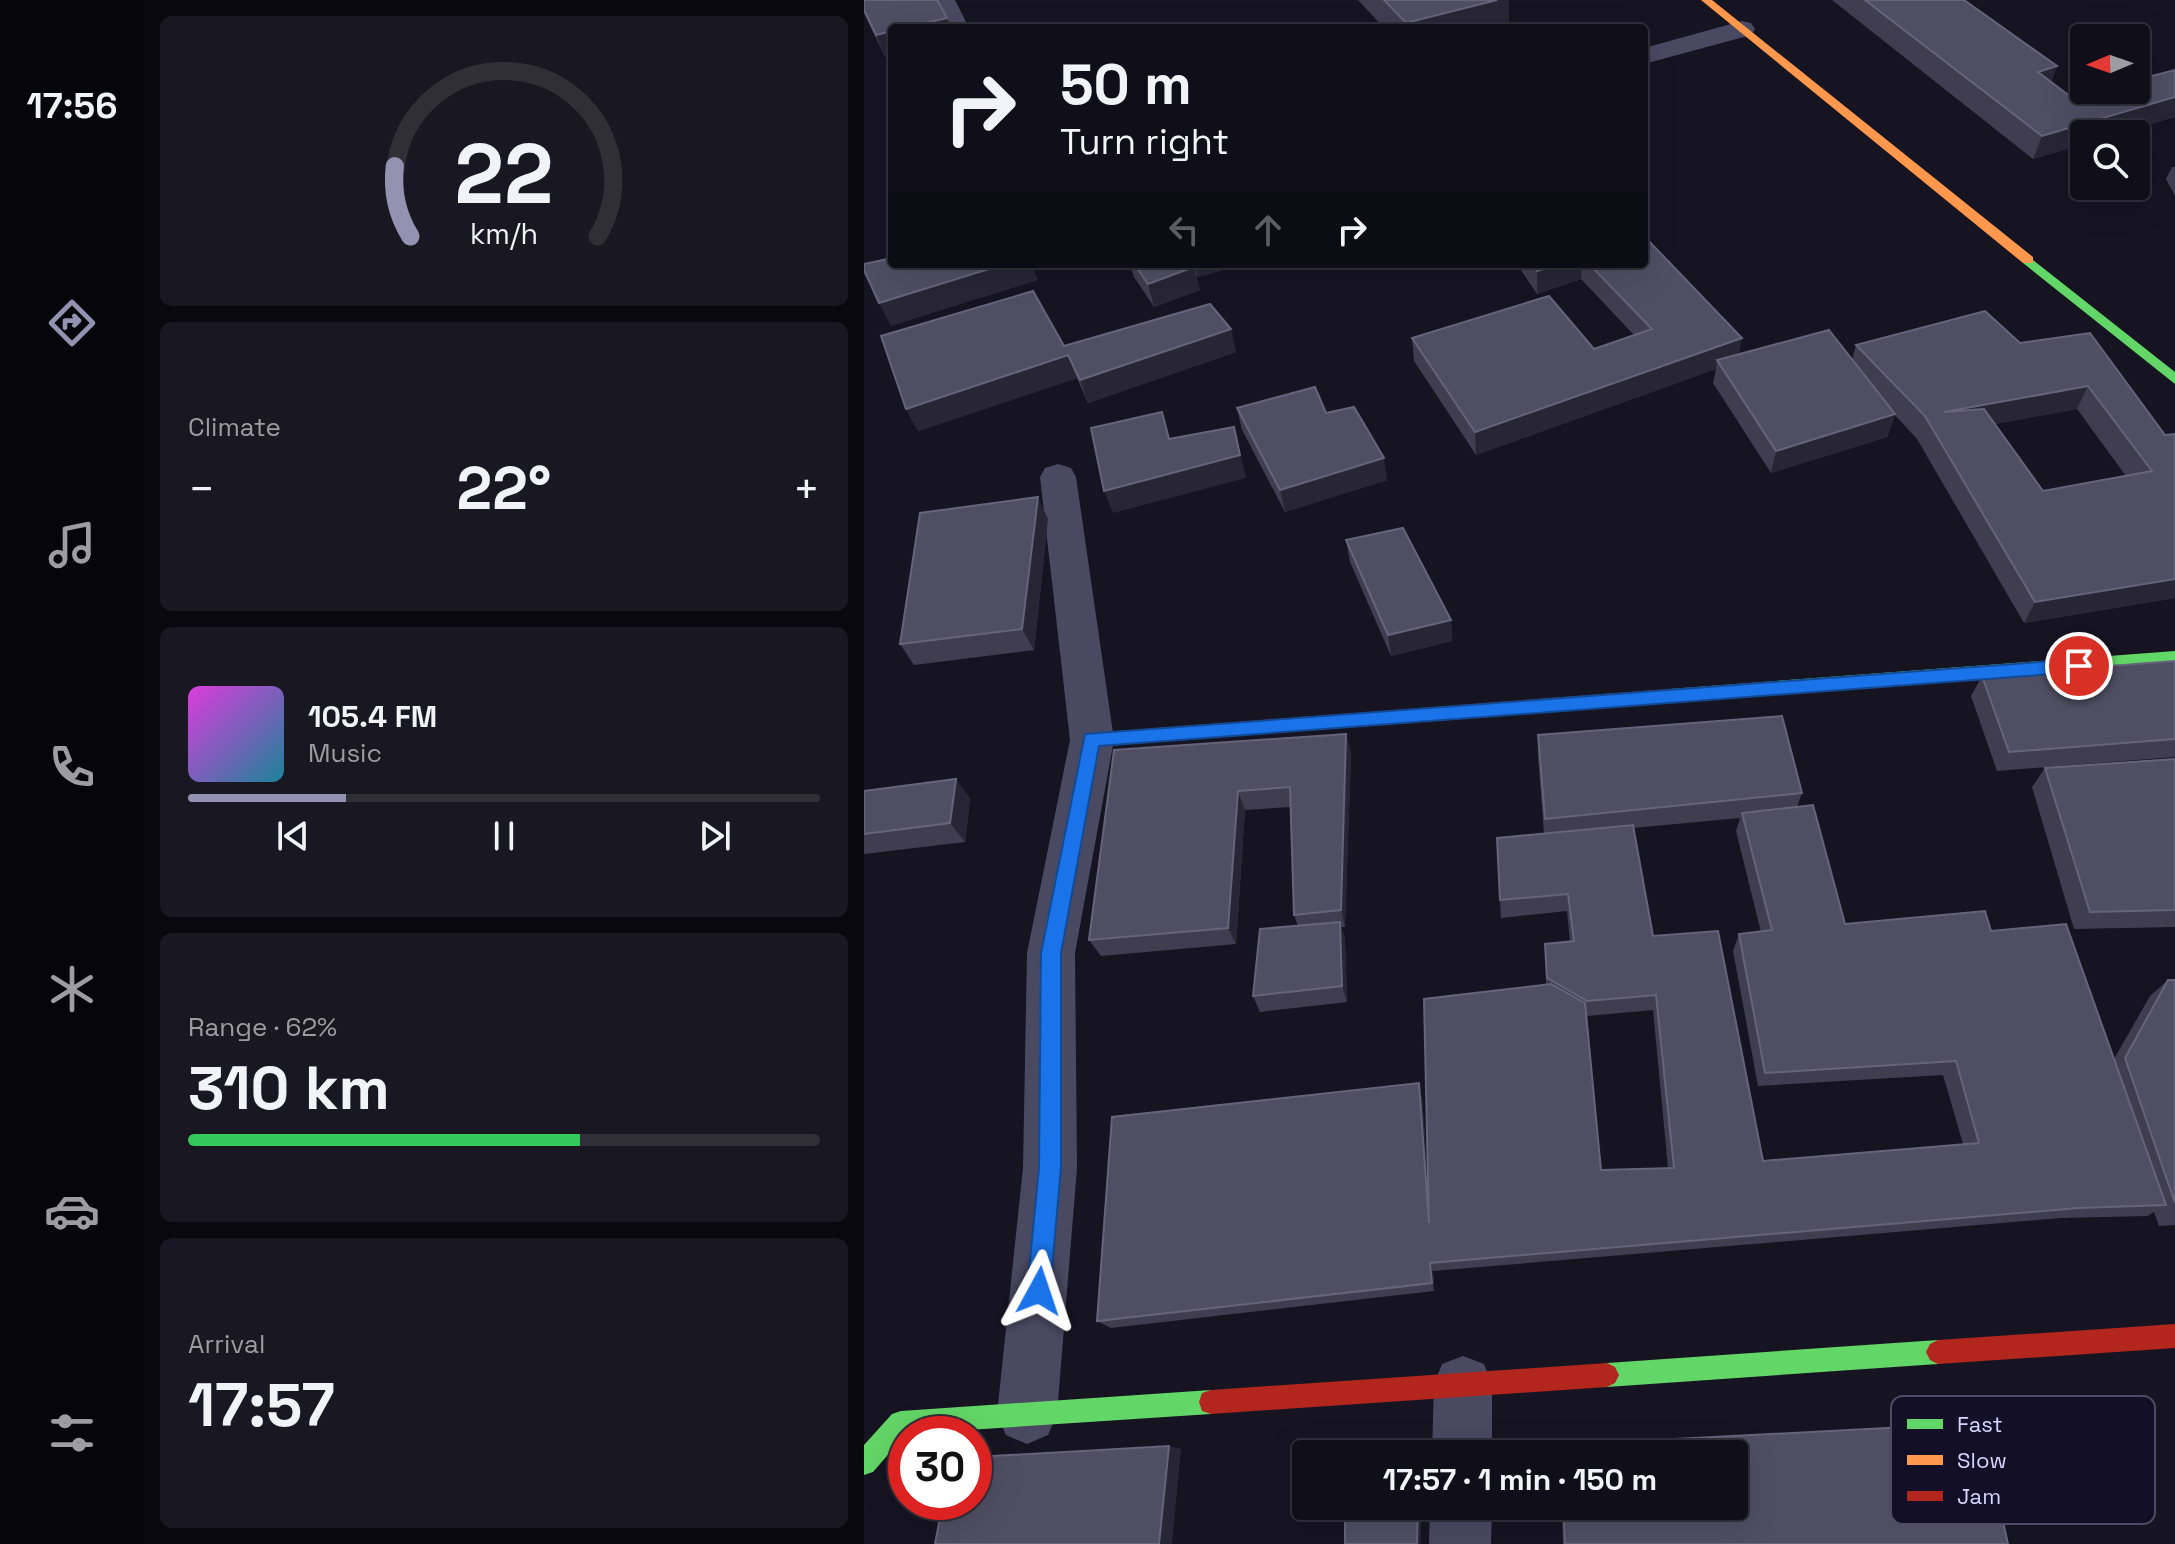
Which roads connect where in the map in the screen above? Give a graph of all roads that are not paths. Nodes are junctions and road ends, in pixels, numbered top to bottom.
1 (942, 0) edge
2 (1706, 0) edge
3 (954, 24) edge
4 (1742, 29) junction
5 (1648, 55) edge
6 (2175, 379) edge
7 (1058, 477) dead end
8 (2175, 658) edge
9 (1092, 740) junction
10 (2175, 1336) edge
11 (1463, 1385) junction
12 (1027, 1414) junction
13 (1462, 1440) edge
14 (864, 1463) edge
15 (1461, 1520) edge
16 (1460, 1544) edge

1 - 3 street
2 - 4 street
4 - 5 street
4 - 6 street
7 - 9 street
8 - 9 street
9 - 12 street
10 - 11 street
11 - 12 street
11 - 13 street
12 - 14 street
15 - 16 street

